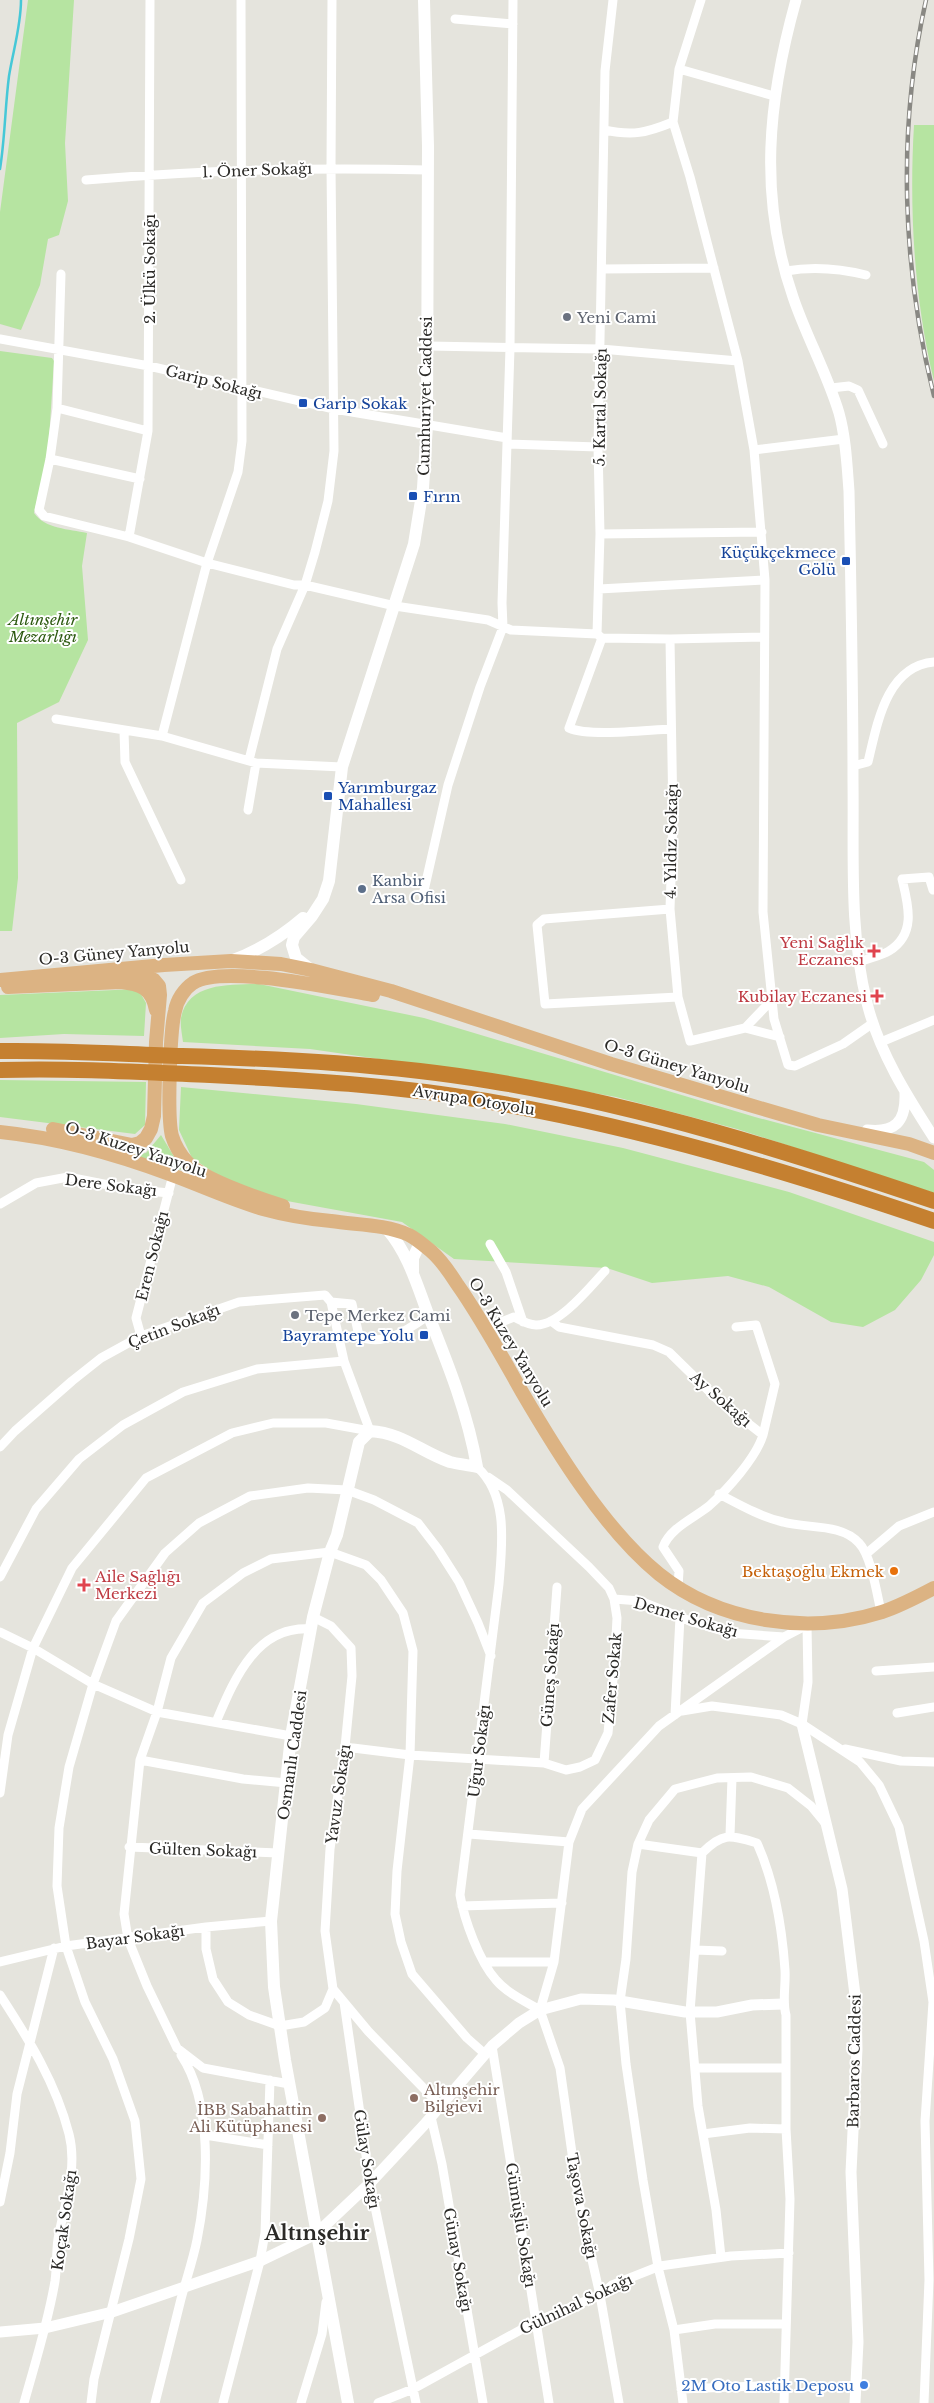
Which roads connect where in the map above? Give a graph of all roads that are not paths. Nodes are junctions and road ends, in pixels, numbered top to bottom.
1 (150, 0) edge
2 (241, 0) edge
3 (332, 0) edge
4 (424, 0) edge
5 (513, 0) edge
6 (613, 0) edge
7 (701, 0) edge
8 (796, 0) edge
9 (455, 19) dead end
10 (513, 24) junction
11 (679, 69) junction
12 (774, 96) junction
13 (673, 122) junction
14 (604, 130) junction
15 (330, 167) junction
16 (428, 170) junction
17 (240, 171) junction
18 (149, 174) junction
19 (86, 180) dead end
20 (714, 268) junction
21 (602, 269) junction
22 (786, 271) junction
23 (61, 274) dead end
24 (866, 275) dead end
25 (0, 339) edge
26 (428, 346) junction
27 (510, 348) junction
28 (601, 349) junction
29 (58, 351) junction
30 (738, 361) junction
31 (149, 366) junction
32 (831, 388) junction
33 (242, 390) junction
34 (57, 408) junction
35 (334, 410) junction
36 (428, 425) junction
37 (148, 431) junction
38 (844, 439) junction
39 (507, 441) junction
40 (883, 444) dead end
41 (598, 447) junction
42 (754, 450) junction
43 (50, 459) junction
44 (140, 479) junction
45 (762, 532) junction
46 (600, 534) junction
47 (129, 537) junction
48 (207, 563) junction
49 (765, 580) junction
50 (306, 585) junction
51 (599, 589) junction
52 (395, 606) junction
53 (503, 627) junction
54 (599, 636) junction
55 (764, 638) junction
56 (670, 640) junction
57 (934, 662) edge
58 (56, 719) dead end
59 (671, 729) junction
60 (124, 731) junction
61 (162, 736) junction
62 (253, 762) junction
63 (853, 766) junction
64 (342, 768) junction
65 (248, 810) dead end
66 (180, 880) dead end
67 (934, 891) edge
68 (423, 895) dead end
69 (323, 899) junction
70 (670, 909) junction
71 (232, 961) junction
72 (860, 962) junction
73 (311, 970) junction
74 (0, 980) edge
75 (0, 987) edge
76 (678, 997) junction
77 (414, 999) junction
78 (771, 1001) junction
79 (157, 1020) junction
80 (934, 1020) edge
81 (873, 1023) junction
82 (745, 1028) junction
83 (780, 1037) junction
84 (881, 1042) junction
85 (0, 1050) edge
86 (0, 1070) edge
87 (905, 1093) junction
88 (818, 1125) junction
89 (0, 1127) edge
90 (0, 1132) edge
91 (934, 1138) edge
92 (934, 1153) edge
93 (173, 1175) junction
94 (169, 1193) junction
95 (934, 1201) edge
96 (0, 1204) edge
97 (934, 1221) edge
98 (371, 1224) junction
99 (388, 1229) junction
100 (420, 1243) junction
101 (490, 1244) dead end
102 (605, 1271) dead end
103 (412, 1272) junction
104 (328, 1299) junction
105 (429, 1315) junction
106 (551, 1321) junction
107 (523, 1322) junction
108 (736, 1327) dead end
109 (486, 1328) junction
110 (141, 1336) junction
111 (344, 1361) junction
112 (370, 1431) junction
113 (763, 1434) junction
114 (0, 1448) edge
115 (476, 1467) junction
116 (488, 1477) junction
117 (347, 1490) junction
118 (720, 1494) junction
119 (934, 1512) edge
120 (330, 1552) junction
121 (866, 1554) junction
122 (0, 1577) edge
123 (557, 1587) dead end
124 (678, 1587) junction
125 (934, 1588) edge
126 (614, 1599) junction
127 (881, 1612) junction
128 (680, 1617) junction
129 (312, 1623) junction
130 (806, 1625) junction
131 (0, 1632) edge
132 (784, 1637) junction
133 (32, 1648) junction
134 (491, 1656) junction
135 (934, 1667) edge
136 (876, 1671) dead end
137 (93, 1684) junction
138 (934, 1707) edge
139 (157, 1712) junction
140 (678, 1713) junction
141 (897, 1713) dead end
142 (216, 1722) junction
143 (802, 1724) junction
144 (292, 1736) junction
145 (838, 1746) junction
146 (346, 1747) junction
147 (410, 1755) junction
148 (140, 1760) junction
149 (478, 1760) junction
150 (934, 1762) edge
151 (544, 1764) junction
152 (732, 1778) junction
153 (287, 1783) junction
154 (0, 1794) edge
155 (827, 1826) junction
156 (469, 1834) junction
157 (730, 1835) junction
158 (569, 1842) junction
159 (638, 1844) junction
160 (129, 1847) junction
161 (278, 1853) junction
162 (702, 1853) junction
163 (562, 1903) junction
164 (462, 1906) junction
165 (271, 1921) junction
166 (206, 1927) junction
167 (128, 1939) junction
168 (66, 1946) junction
169 (54, 1948) junction
170 (695, 1950) junction
171 (722, 1951) dead end
172 (0, 1962) edge
173 (484, 1962) junction
174 (554, 1962) junction
175 (333, 1989) junction
176 (0, 1994) edge
177 (620, 2001) junction
178 (344, 2002) junction
179 (934, 2003) edge
180 (783, 2004) junction
181 (540, 2010) junction
182 (690, 2012) junction
183 (280, 2026) junction
184 (30, 2041) junction
185 (177, 2048) junction
186 (488, 2050) junction
187 (695, 2068) junction
188 (786, 2068) junction
189 (270, 2080) junction
190 (289, 2084) junction
191 (440, 2105) junction
192 (431, 2117) junction
193 (925, 2120) junction
194 (786, 2129) junction
195 (934, 2133) edge
196 (703, 2134) junction
197 (205, 2135) junction
198 (268, 2145) junction
199 (370, 2183) junction
200 (0, 2202) edge
201 (316, 2234) junction
202 (789, 2253) junction
203 (720, 2257) junction
204 (260, 2260) junction
205 (658, 2267) junction
206 (184, 2286) junction
207 (327, 2293) junction
208 (600, 2295) junction
209 (112, 2312) junction
210 (535, 2322) junction
211 (786, 2324) junction
212 (45, 2328) junction
213 (674, 2330) junction
214 (0, 2332) edge
215 (474, 2354) junction
216 (785, 2385) junction
217 (681, 2389) junction
218 (414, 2390) junction
219 (24, 2403) edge
220 (90, 2403) edge
221 (155, 2403) edge
222 (223, 2403) edge
223 (301, 2403) edge
224 (348, 2403) edge
225 (378, 2403) edge
226 (416, 2403) edge
227 (483, 2403) edge
228 (550, 2403) edge
229 (619, 2403) edge
230 (683, 2403) edge
231 (784, 2403) edge
232 (854, 2403) edge
233 (924, 2403) edge

1 - 18 street, 2. Ülkü Sokağı
2 - 17 street
3 - 15 street
4 - 16 main road, Cumhuriyet Caddesi
5 - 10 street
6 - 14 street, 5. Kartal Sokağı
7 - 11 street
8 - 12 street
9 - 10 street
10 - 27 street
11 - 12 street
11 - 13 street
12 - 22 street
13 - 14 street
13 - 20 street
14 - 21 street, 5. Kartal Sokağı
15 - 16 street, 1. Öner Sokağı
15 - 17 street, 1. Öner Sokağı
15 - 35 street
16 - 26 main road, Cumhuriyet Caddesi
17 - 18 street, 1. Öner Sokağı
17 - 33 street
18 - 19 street, 1. Öner Sokağı
18 - 31 street, 2. Ülkü Sokağı
20 - 21 street
20 - 30 street
21 - 28 street, 5. Kartal Sokağı
22 - 24 street
22 - 32 street
23 - 29 street
25 - 29 street, Garip Sokağı
26 - 27 street
26 - 36 main road, Cumhuriyet Caddesi
27 - 28 street
27 - 39 street
28 - 30 street
28 - 41 street, 5. Kartal Sokağı
29 - 31 street, Garip Sokağı
29 - 34 street
30 - 42 street
31 - 33 street, Garip Sokağı
31 - 37 street, 2. Ülkü Sokağı
32 - 38 street
32 - 40 street
33 - 35 street, Garip Sokağı
33 - 48 street
34 - 37 street
34 - 43 street
35 - 36 street, Garip Sokağı
35 - 50 street
36 - 39 street, Garip Sokağı
36 - 52 main road, Cumhuriyet Caddesi
37 - 44 street, 2. Ülkü Sokağı
38 - 42 street
38 - 63 street
39 - 41 street, Garip Sokağı
39 - 53 street
41 - 46 street, 5. Kartal Sokağı
42 - 45 street
43 - 44 street
43 - 47 street
44 - 47 street, 2. Ülkü Sokağı
45 - 46 street
45 - 49 street
46 - 51 street, 5. Kartal Sokağı
47 - 48 street
48 - 50 street
48 - 61 street
49 - 51 street
49 - 55 street
50 - 52 street
50 - 62 street
51 - 54 street, 5. Kartal Sokağı
52 - 53 street
52 - 64 main road, Cumhuriyet Caddesi
53 - 54 street
53 - 68 street
54 - 56 street
54 - 59 street, 5. Kartal Sokağı
55 - 56 street
55 - 78 street
56 - 59 street, 4. Yıldız Sokağı
57 - 63 street
58 - 60 street
59 - 70 street, 4. Yıldız Sokağı
60 - 61 street
60 - 66 street
61 - 62 street
62 - 64 street
62 - 65 street
63 - 72 street
64 - 69 main road, Cumhuriyet Caddesi
67 - 72 street
69 - 71 main road
69 - 73 main road, Cumhuriyet Caddesi
70 - 76 street, 4. Yıldız Sokağı
70 - 76 street
71 - 73 main road, O-3 Güney Yanyolu
71 - 74 main road, O-3 Güney Yanyolu
72 - 81 street
73 - 77 main road, O-3 Güney Yanyolu
74 - 79 main road
75 - 79 main road
76 - 82 street, 4. Yıldız Sokağı
77 - 88 main road, O-3 Güney Yanyolu
77 - 98 main road
78 - 82 street
78 - 83 street
79 - 89 main road
80 - 84 street
81 - 83 street
81 - 84 street
82 - 83 street
84 - 87 street
85 - 95 highway, Avrupa Otoyolu
86 - 97 highway, Avrupa Otoyolu
87 - 88 street
87 - 91 street
88 - 92 main road, O-3 Güney Yanyolu
90 - 93 main road, O-3 Kuzey Yanyolu
93 - 94 street, Eren Sokağı
93 - 98 main road, O-3 Kuzey Yanyolu
94 - 96 street, Dere Sokağı
94 - 110 street, Eren Sokağı
98 - 99 main road, O-3 Kuzey Yanyolu
99 - 100 main road, O-3 Kuzey Yanyolu
99 - 103 main road
100 - 103 main road
100 - 109 main road, O-3 Kuzey Yanyolu
101 - 107 street
102 - 106 street
103 - 105 main road
104 - 105 street, Çetin Sokağı
104 - 110 street, Çetin Sokağı
104 - 111 street
105 - 115 main road
106 - 107 street
106 - 113 street, Ay Sokağı
107 - 109 street
108 - 113 street
109 - 124 main road, O-3 Kuzey Yanyolu
110 - 114 street, Çetin Sokağı
111 - 112 street
111 - 122 street
112 - 115 main road
112 - 117 main road, Osmanlı Caddesi
112 - 133 street
113 - 118 street, Ay Sokağı
115 - 116 street, Uğur Sokağı
116 - 126 street, Demet Sokağı
116 - 134 street, Uğur Sokağı
117 - 120 main road, Osmanlı Caddesi
117 - 134 street
117 - 137 street
118 - 121 street
118 - 124 street, Ay Sokağı
119 - 121 street
120 - 129 main road, Osmanlı Caddesi
120 - 139 street
120 - 147 street
121 - 127 street
123 - 151 street, Güneş Sokağı
124 - 130 main road, O-3 Kuzey Yanyolu
125 - 127 main road, O-3 Kuzey Yanyolu
126 - 128 street, Demet Sokağı
126 - 151 street, Zafer Sokak
127 - 130 main road, O-3 Kuzey Yanyolu
128 - 132 street, Demet Sokağı
128 - 140 street
129 - 142 street
129 - 144 main road, Osmanlı Caddesi
129 - 146 street, Yavuz Sokağı
130 - 132 street
130 - 143 street
131 - 133 street
132 - 140 street
133 - 137 street
133 - 154 street
134 - 149 street, Uğur Sokağı
135 - 136 street
137 - 139 street
137 - 168 street
138 - 141 street
139 - 142 street
139 - 148 street
140 - 143 street
140 - 158 street
142 - 144 street
143 - 145 street
143 - 155 street, Barbaros Caddesi
144 - 153 main road, Osmanlı Caddesi
145 - 150 street
145 - 179 street
146 - 147 street, Zafer Sokak
146 - 175 street, Yavuz Sokağı
147 - 149 street, Zafer Sokak
147 - 186 street
148 - 153 street
148 - 160 street
149 - 151 street, Zafer Sokak
149 - 156 street, Uğur Sokağı
152 - 155 street
152 - 157 street
152 - 159 street
153 - 161 main road, Osmanlı Caddesi
155 - 232 street, Barbaros Caddesi
156 - 158 street
156 - 164 street, Uğur Sokağı
157 - 162 street
157 - 180 street
158 - 163 street
159 - 162 street
159 - 177 street
160 - 161 street, Gülten Sokağı
160 - 167 street
161 - 165 main road, Osmanlı Caddesi
162 - 170 street
163 - 164 street
163 - 174 street
164 - 173 street, Uğur Sokağı
165 - 166 street, Bayar Sokağı
165 - 183 main road, Osmanlı Caddesi
166 - 167 street, Bayar Sokağı
166 - 183 street
167 - 168 street, Bayar Sokağı
167 - 185 street
168 - 169 street, Bayar Sokağı
168 - 209 street
169 - 172 street, Bayar Sokağı
169 - 184 street
170 - 171 street
170 - 182 street
173 - 174 street
173 - 181 street, Uğur Sokağı
174 - 181 street
175 - 178 street
175 - 183 street
176 - 184 street, Koçak Sokağı
177 - 181 street
177 - 182 street
177 - 205 street
178 - 191 street
178 - 199 street, Gülay Sokağı
179 - 193 street
180 - 182 street
180 - 188 street
181 - 186 street
181 - 208 street, Taşova Sokağı
182 - 187 street
183 - 190 main road, Osmanlı Caddesi
184 - 200 street
184 - 212 street, Koçak Sokağı
185 - 189 street
185 - 197 street
186 - 191 street
186 - 210 street, Gümüşlü Sokağı
187 - 188 street
187 - 196 street
188 - 194 street
189 - 190 street
189 - 198 street
190 - 201 main road, Osmanlı Caddesi
191 - 192 street
192 - 199 street
192 - 215 street, Günay Sokağı
193 - 195 street
193 - 233 street
194 - 196 street
194 - 202 street
196 - 203 street
197 - 198 street
197 - 206 street
198 - 204 street
199 - 201 street
199 - 218 street, Gülay Sokağı
201 - 204 street
201 - 207 main road, Osmanlı Caddesi
202 - 203 street, Gülnihal Sokağı
202 - 211 street
203 - 205 street, Gülnihal Sokağı
204 - 206 street
204 - 222 street
205 - 208 street, Gülnihal Sokağı
205 - 213 street
206 - 209 street
206 - 221 street
207 - 223 street
207 - 224 main road, Osmanlı Caddesi
208 - 210 street, Gülnihal Sokağı
208 - 229 street, Taşova Sokağı
209 - 212 street
209 - 220 street
210 - 215 street, Gülnihal Sokağı
210 - 228 street, Gümüşlü Sokağı
211 - 213 street
211 - 216 street
212 - 214 street
212 - 219 street, Koçak Sokağı
213 - 217 street
215 - 218 street, Gülnihal Sokağı
215 - 227 street, Günay Sokağı
216 - 217 street
216 - 231 street
217 - 230 street
218 - 225 street, Gülnihal Sokağı
218 - 226 street, Gülay Sokağı

